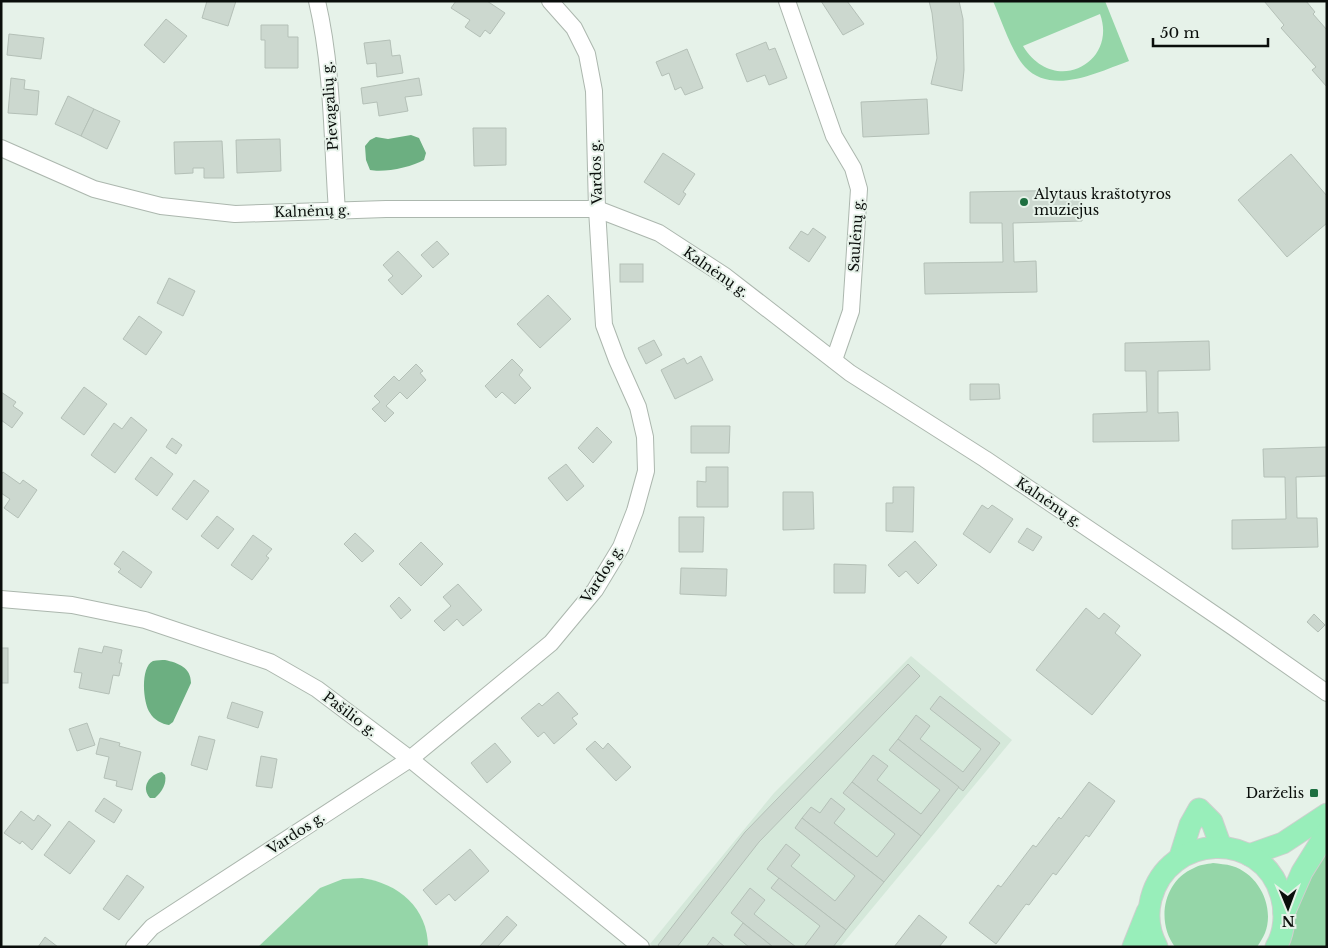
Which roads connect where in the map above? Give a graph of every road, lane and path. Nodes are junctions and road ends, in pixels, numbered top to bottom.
1 (317, 1) edge
2 (550, 1) edge
3 (787, 1) edge
4 (1, 148) edge
5 (597, 209) junction
6 (337, 211) junction
7 (834, 360) junction
8 (1, 599) edge
9 (1327, 693) edge
10 (410, 759) junction
11 (1327, 814) edge
12 (1327, 832) edge
13 (1221, 847) junction
14 (1249, 855) junction
15 (1180, 857) junction
16 (1149, 904) junction
17 (1284, 913) junction
18 (134, 947) edge
19 (641, 947) edge
20 (1133, 947) edge
21 (1157, 947) edge
22 (1276, 947) edge

1 - 6 street, Pievagalių g.
2 - 5 street, Vardos g.
3 - 7 street, Saulėnų g.
4 - 6 street, Kalnėnų g.
5 - 6 street, Kalnėnų g.
5 - 7 street, Kalnėnų g.
5 - 10 street, Vardos g.
7 - 9 street, Kalnėnų g.
8 - 10 street, Pašilio g.
10 - 18 street, Vardos g.
10 - 19 street, Pašilio g.
11 - 14 main road
12 - 17 main road
13 - 14 main road
13 - 15 main road
13 - 15 main road
14 - 17 main road
15 - 16 main road
16 - 20 main road
16 - 21 main road
17 - 22 main road

